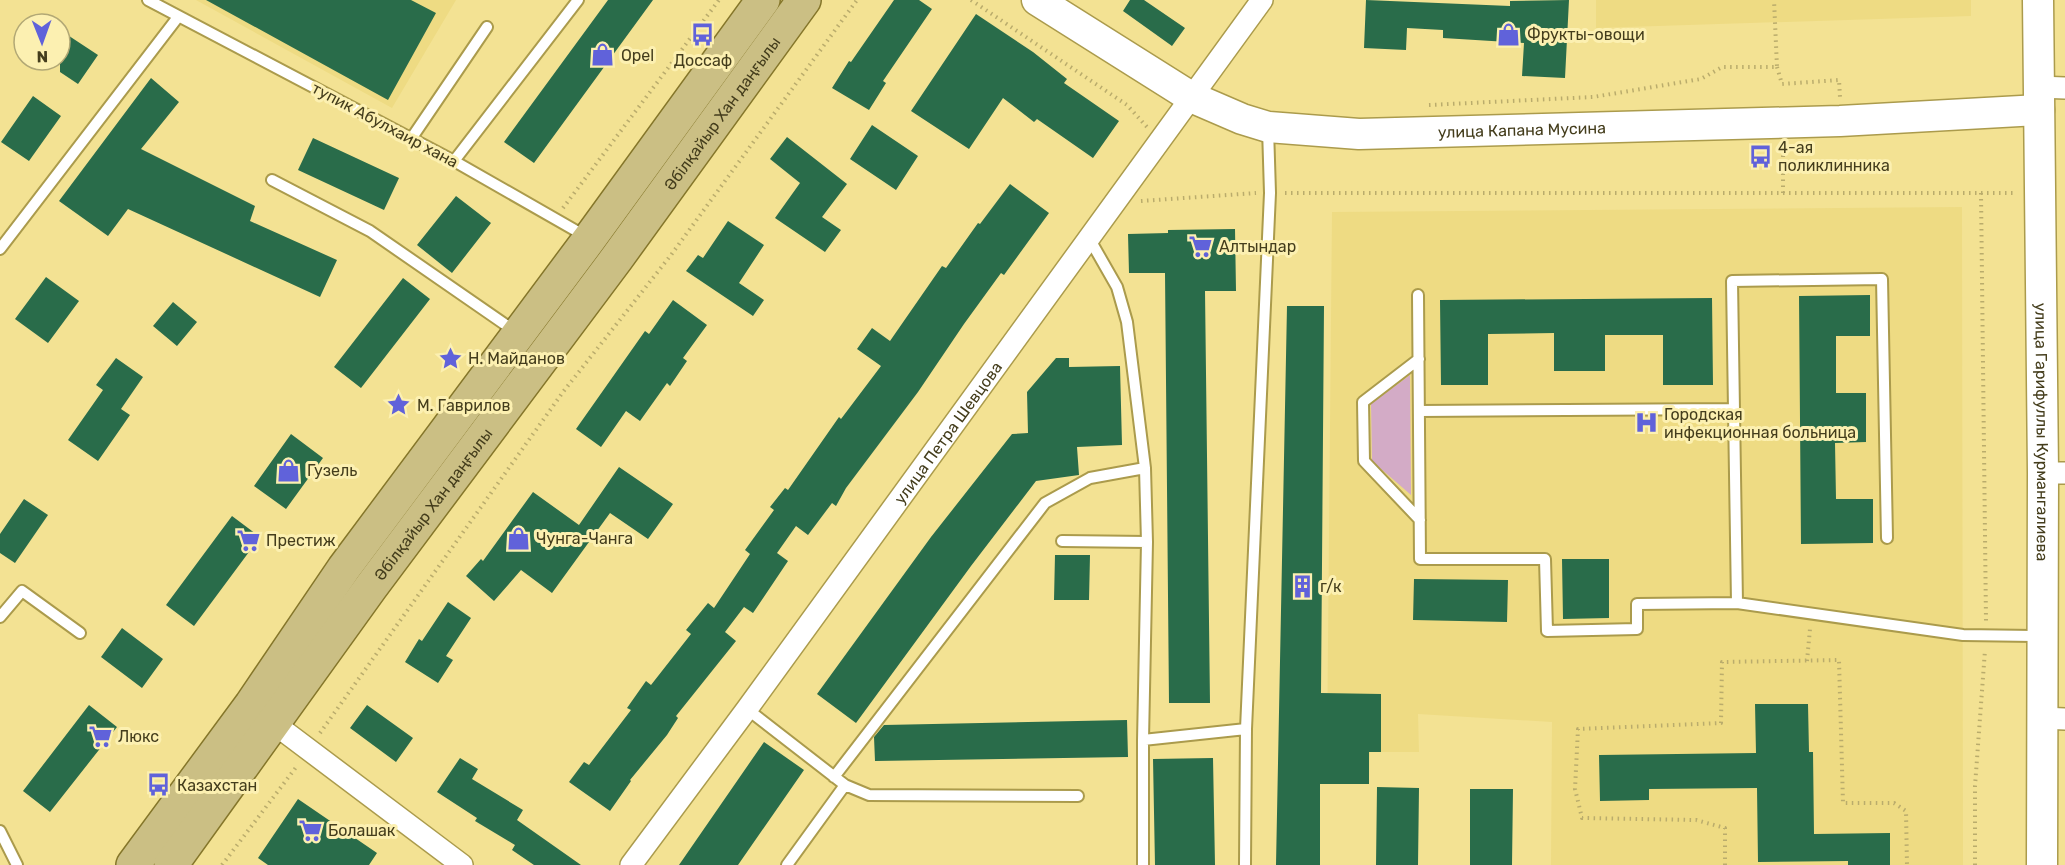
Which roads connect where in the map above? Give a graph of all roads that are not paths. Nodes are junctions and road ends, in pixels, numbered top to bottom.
1 (148, 0) edge
2 (578, 0) edge
3 (804, 0) edge
4 (1037, 0) edge
5 (1262, 0) edge
6 (2038, 0) edge
7 (758, 2) edge
8 (178, 16) junction
9 (487, 27) dead end
10 (2048, 95) edge
11 (1191, 97) junction
12 (1268, 127) junction
13 (411, 139) junction
14 (454, 162) junction
15 (272, 180) dead end
16 (1089, 238) junction
17 (603, 248) junction
18 (0, 249) edge
19 (1418, 295) dead end
20 (519, 334) junction
21 (1419, 359) junction
22 (1734, 410) junction
23 (1419, 411) junction
24 (1145, 468) junction
25 (2054, 473) edge
26 (1420, 520) junction
27 (1887, 538) dead end
28 (1062, 541) dead end
29 (1148, 542) junction
30 (1737, 603) junction
31 (0, 617) edge
32 (80, 633) dead end
33 (2042, 636) junction
34 (747, 709) junction
35 (262, 714) junction
36 (2054, 718) edge
37 (1246, 729) junction
38 (1143, 740) junction
39 (834, 777) junction
40 (844, 785) junction
41 (1078, 796) dead end
42 (0, 831) edge
43 (17, 865) edge
44 (133, 865) edge
45 (171, 865) edge
46 (462, 865) edge
47 (631, 865) edge
48 (787, 865) edge
49 (1143, 865) edge
50 (1245, 865) edge
51 (2042, 865) edge

1 - 8 lane, тупик Абулхаир хана
2 - 14 lane
3 - 17 main road, Әбілқайыр Хан даңғылы
4 - 11 street, улица Капана Мусина
5 - 11 street, улица Петра Шевцова
6 - 10 street, улица Гарифуллы Курмангалиева
7 - 17 main road, Әбілқайыр Хан даңғылы
8 - 13 lane, тупик Абулхаир хана
8 - 18 lane
9 - 13 lane
10 - 12 street, улица Капана Мусина
10 - 25 street, улица Гарифуллы Курмангалиева
11 - 12 street, улица Капана Мусина
11 - 16 street, улица Петра Шевцова
12 - 37 lane
13 - 14 lane, тупик Абулхаир хана
14 - 17 lane, тупик Абулхаир хана
15 - 20 lane
16 - 24 lane
16 - 34 street, улица Петра Шевцова
17 - 20 main road, Әбілқайыр Хан даңғылы
17 - 35 main road, Әбілқайыр Хан даңғылы
19 - 21 lane
20 - 35 main road, Әбілқайыр Хан даңғылы
21 - 23 lane
21 - 26 lane
22 - 23 lane
22 - 27 lane
22 - 30 lane
23 - 26 lane
24 - 29 lane
24 - 39 lane
25 - 33 street, улица Гарифуллы Курмангалиева
26 - 30 lane
28 - 29 lane
29 - 38 lane
30 - 33 lane
31 - 32 lane
33 - 36 street, улица Гарифуллы Курмангалиева
34 - 39 lane
34 - 47 street, улица Петра Шевцова
35 - 44 main road, Әбілқайыр Хан даңғылы
35 - 45 main road, Әбілқайыр Хан даңғылы
35 - 46 street
36 - 51 street, улица Гарифуллы Курмангалиева
37 - 38 lane
37 - 50 lane
38 - 49 lane
39 - 40 lane
40 - 41 lane
40 - 48 lane
42 - 43 lane

